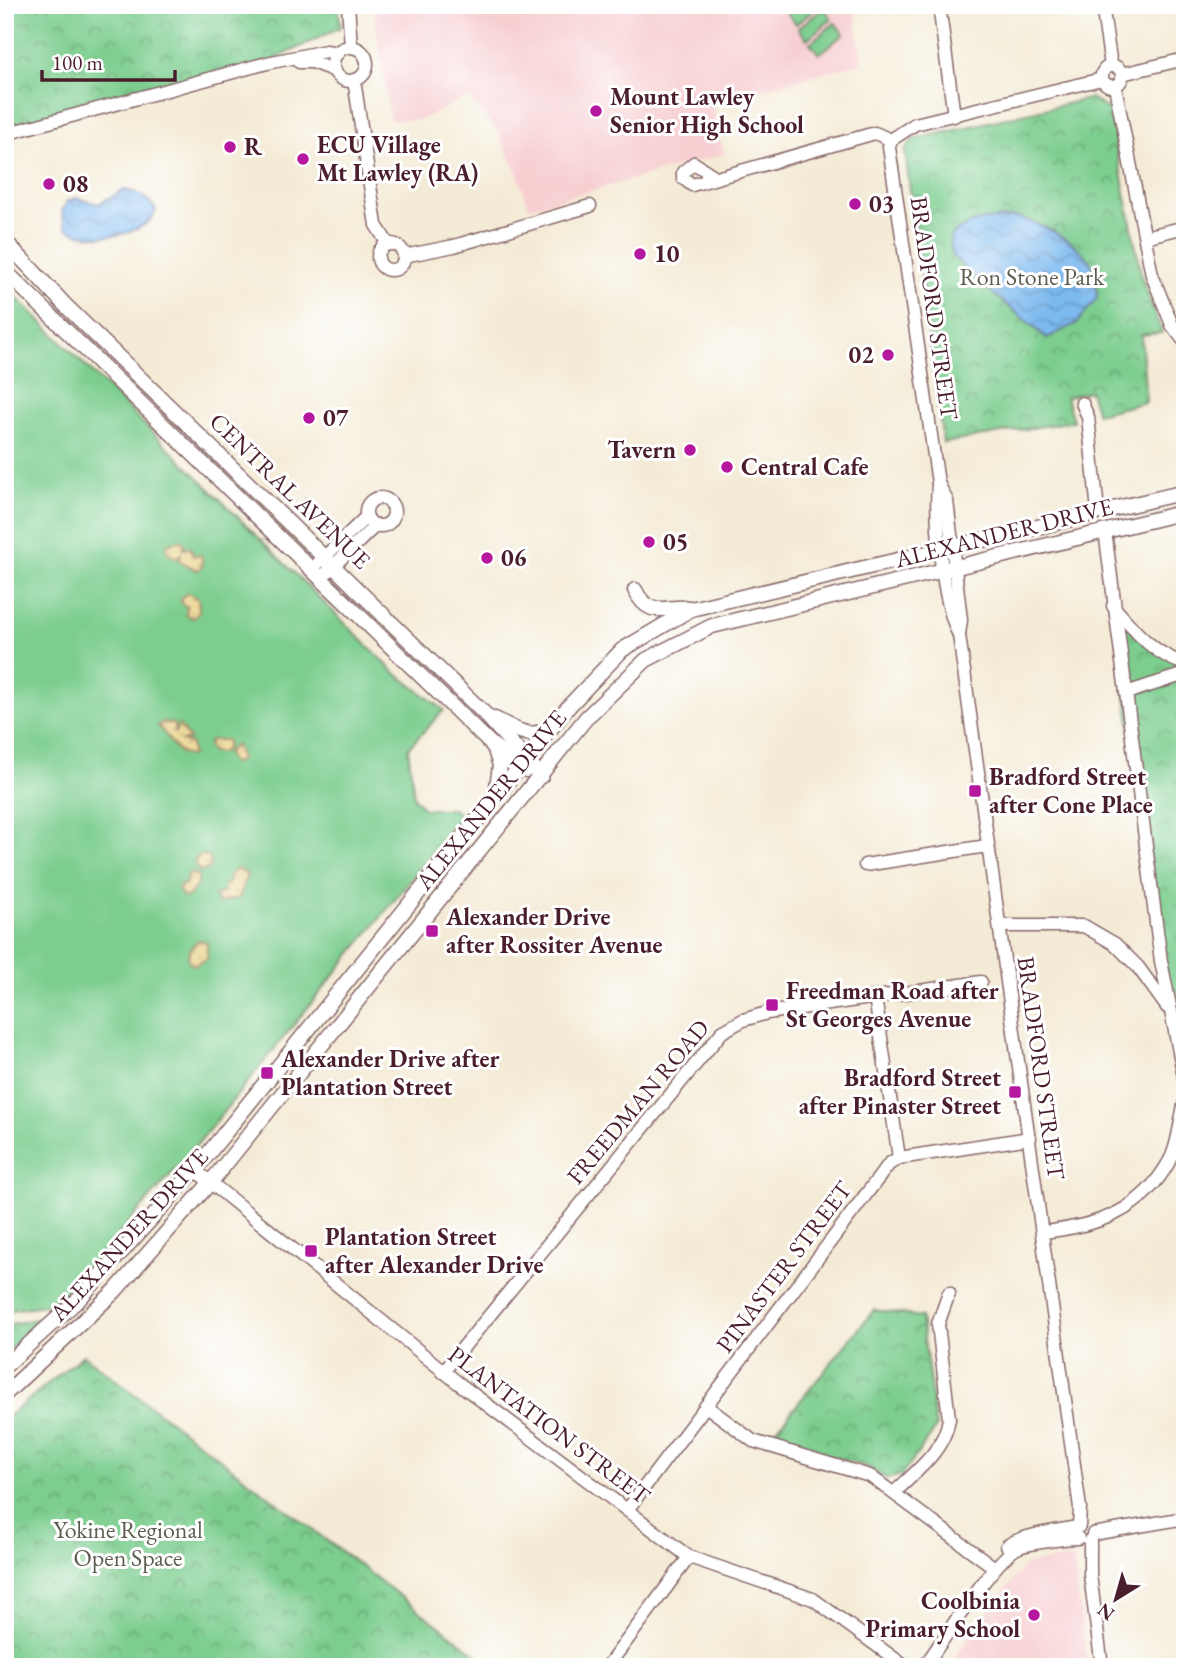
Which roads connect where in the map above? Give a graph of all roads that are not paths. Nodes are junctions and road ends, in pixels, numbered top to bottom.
1 (348, 5) edge
2 (939, 5) edge
3 (1102, 5) edge
4 (351, 47) junction
5 (338, 52) junction
6 (1185, 59) edge
7 (267, 63) junction
8 (1111, 66) junction
9 (335, 71) junction
10 (1102, 79) junction
11 (354, 80) junction
12 (1118, 80) junction
13 (954, 116) junction
14 (5, 134) edge
15 (891, 140) junction
16 (714, 176) dead end
17 (590, 206) dead end
18 (1185, 227) edge
19 (1145, 237) junction
20 (5, 241) edge
21 (388, 244) junction
22 (404, 256) junction
23 (5, 271) edge
24 (1185, 342) edge
25 (1082, 403) dead end
26 (1185, 492) edge
27 (1098, 511) junction
28 (1185, 512) edge
29 (371, 521) dead end
30 (1105, 531) junction
31 (947, 550) junction
32 (329, 561) junction
33 (949, 570) junction
34 (317, 574) junction
35 (635, 590) dead end
36 (1113, 606) junction
37 (691, 609) junction
38 (1183, 675) edge
39 (1126, 693) junction
40 (487, 716) junction
41 (550, 729) junction
42 (492, 745) junction
43 (524, 763) junction
44 (540, 777) junction
45 (495, 800) junction
46 (986, 846) junction
47 (864, 865) dead end
48 (1000, 926) junction
49 (1161, 961) junction
50 (1138, 967) junction
51 (981, 982) dead end
52 (875, 998) junction
53 (1171, 1013) junction
54 (1184, 1061) edge
55 (1185, 1082) edge
56 (1185, 1102) edge
57 (1030, 1138) junction
58 (899, 1158) junction
59 (1178, 1159) edge
60 (195, 1170) junction
61 (210, 1183) junction
62 (1043, 1232) junction
63 (948, 1293) dead end
64 (5, 1366) edge
65 (443, 1371) junction
66 (5, 1394) edge
67 (706, 1406) junction
68 (894, 1493) junction
69 (627, 1510) junction
70 (1185, 1518) edge
71 (1085, 1532) junction
72 (689, 1557) junction
73 (995, 1568) junction
74 (607, 1667) edge
75 (906, 1667) edge
76 (925, 1667) edge
77 (1101, 1667) edge

1 - 4 street
2 - 13 street
3 - 8 street
4 - 5 street
4 - 11 street
5 - 7 street
5 - 9 street
6 - 12 street
7 - 9 street
7 - 14 street
8 - 10 street
8 - 12 street
9 - 11 street
10 - 12 street
10 - 13 street
11 - 21 street
12 - 19 street
13 - 15 street
15 - 16 street
15 - 31 street, BRADFORD STREET
17 - 22 street
18 - 19 street
19 - 24 street
20 - 32 main road, CENTRAL AVENUE
21 - 22 street
21 - 22 street
23 - 34 main road, CENTRAL AVENUE
25 - 27 street
26 - 27 main road, ALEXANDER DRIVE
27 - 31 main road, ALEXANDER DRIVE
28 - 30 main road, ALEXANDER DRIVE
29 - 32 street
30 - 33 main road, ALEXANDER DRIVE
30 - 36 street
31 - 33 street, BRADFORD STREET
31 - 37 main road, ALEXANDER DRIVE
32 - 34 street
32 - 40 main road, CENTRAL AVENUE
33 - 44 main road, ALEXANDER DRIVE
33 - 46 street, BRADFORD STREET
34 - 42 main road, CENTRAL AVENUE
35 - 37 main road
36 - 38 street
36 - 39 street
37 - 41 main road, ALEXANDER DRIVE
38 - 39 street
39 - 49 street
40 - 41 main road
40 - 43 main road, CENTRAL AVENUE
41 - 43 main road, ALEXANDER DRIVE
42 - 43 main road, CENTRAL AVENUE
42 - 45 main road
43 - 44 main road, CENTRAL AVENUE
43 - 45 main road, ALEXANDER DRIVE
44 - 61 main road, ALEXANDER DRIVE
45 - 60 main road, ALEXANDER DRIVE
46 - 47 street
46 - 48 street, BRADFORD STREET
48 - 50 street
48 - 57 street, BRADFORD STREET
49 - 50 street
49 - 53 street
50 - 53 street
51 - 52 street, FREEDMAN ROAD
52 - 58 street
52 - 65 street, FREEDMAN ROAD
53 - 54 street
54 - 55 street
56 - 59 street
57 - 58 street
57 - 62 street, BRADFORD STREET
58 - 67 street, PINASTER STREET
59 - 62 street
60 - 61 street, PLANTATION STREET
60 - 64 main road, ALEXANDER DRIVE
61 - 65 street, PLANTATION STREET
61 - 66 main road, ALEXANDER DRIVE
62 - 71 street, BRADFORD STREET
63 - 68 street
65 - 69 street, PLANTATION STREET
67 - 68 street
67 - 69 street, PINASTER STREET
68 - 73 street
69 - 72 street, PLANTATION STREET
70 - 71 street
71 - 73 street
71 - 77 street, BRADFORD STREET
72 - 74 street
72 - 75 street, PLANTATION STREET
73 - 76 street

